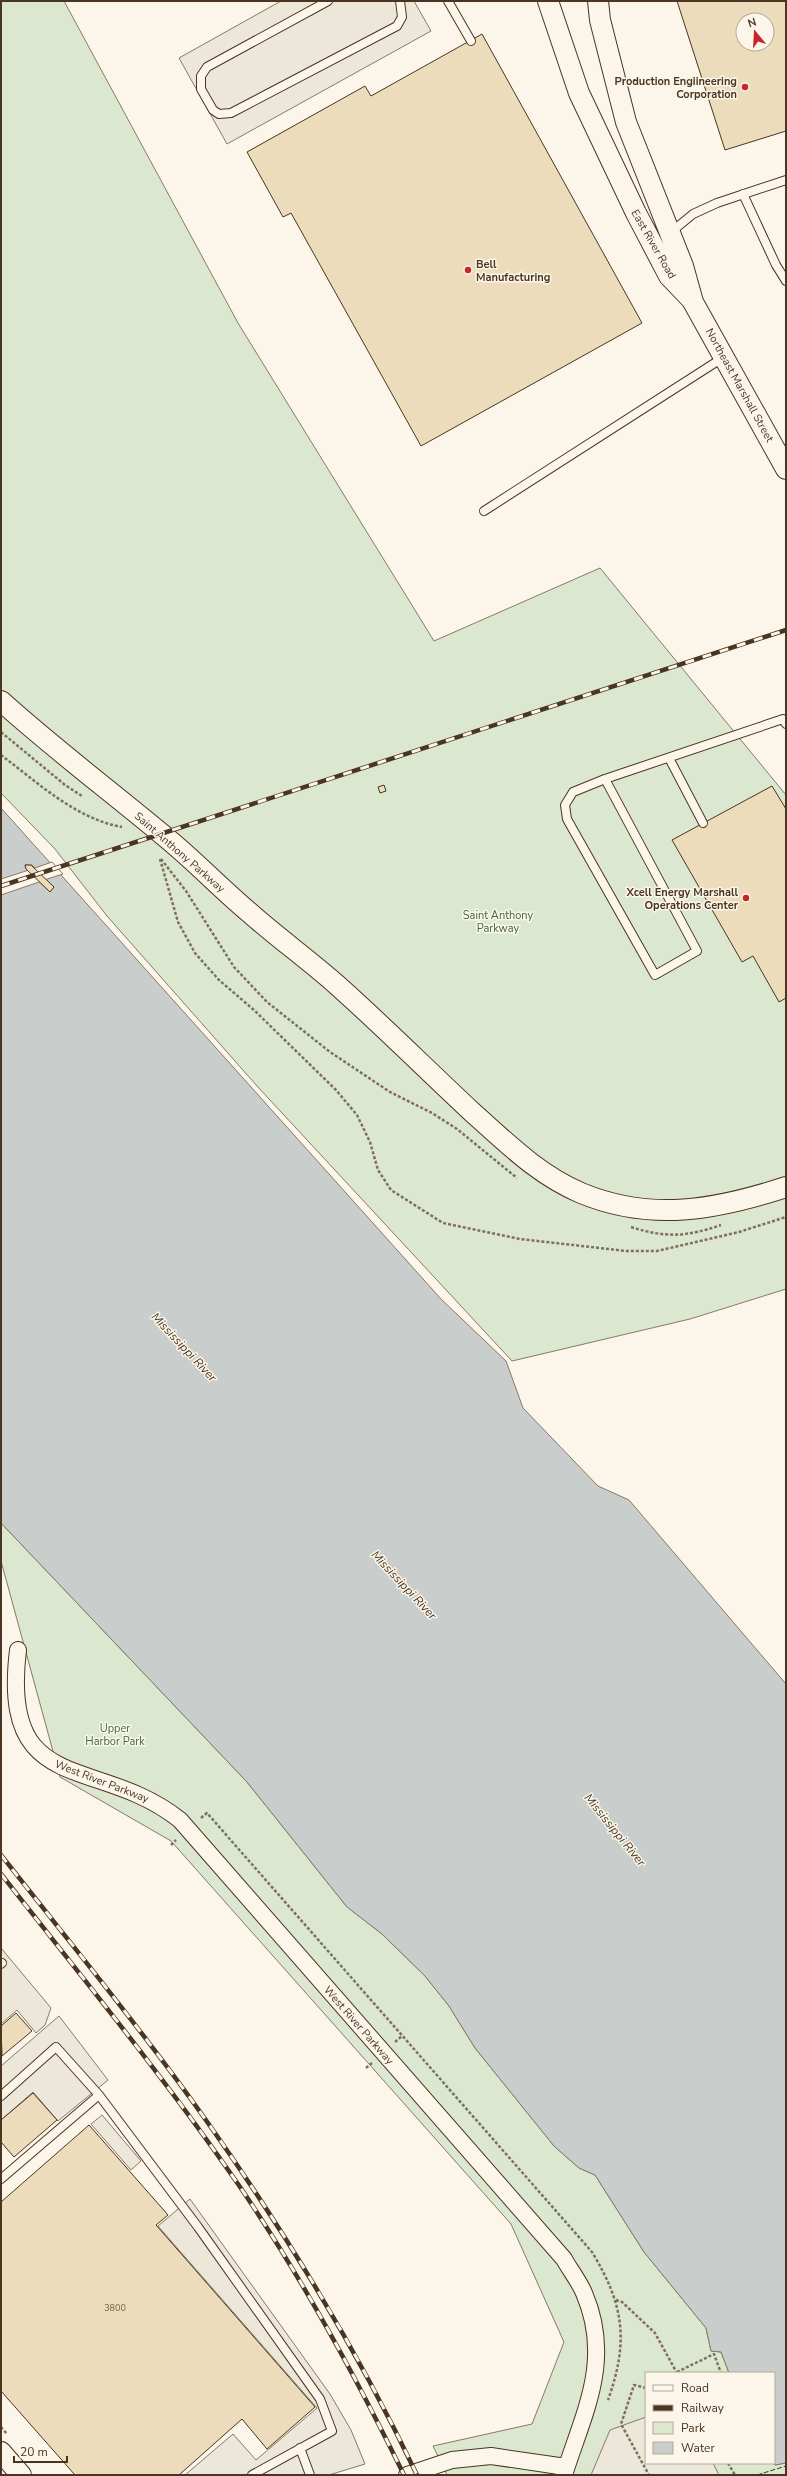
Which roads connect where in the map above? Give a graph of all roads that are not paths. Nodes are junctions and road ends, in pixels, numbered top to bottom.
1 (328, 1) edge
2 (400, 1) edge
3 (448, 1) edge
4 (548, 1) edge
5 (598, 1) edge
6 (470, 41) dead end
7 (786, 180) edge
8 (743, 194) junction
9 (661, 239) junction
10 (786, 281) edge
11 (693, 302) joint
12 (724, 357) junction
13 (786, 469) edge
14 (484, 511) dead end
15 (1, 701) edge
16 (785, 720) edge
17 (669, 758) junction
18 (605, 779) junction
19 (702, 823) dead end
20 (786, 1187) edge
21 (18, 1650) dead end
22 (99, 2095) junction
23 (1, 2096) edge
24 (1, 2179) edge
25 (300, 2448) junction
26 (1, 2452) edge
27 (565, 2471) edge
28 (21, 2475) edge
29 (252, 2475) edge
30 (310, 2475) edge
31 (407, 2475) edge

1 - 2 lane
3 - 6 lane
4 - 9 street, East River Road
5 - 9 street, East River Road
7 - 8 lane
8 - 9 lane
8 - 10 lane
9 - 11 street, East River Road
11 - 12 street, Northeast Marshall Street
12 - 13 street, Northeast Marshall Street
12 - 14 lane
15 - 20 street, Saint Anthony Parkway
16 - 17 lane
17 - 18 lane
17 - 19 lane
18 - 18 lane
21 - 27 street, West River Parkway
22 - 23 lane
22 - 24 lane
22 - 25 lane
25 - 29 lane
25 - 30 lane
26 - 28 street
27 - 31 street

